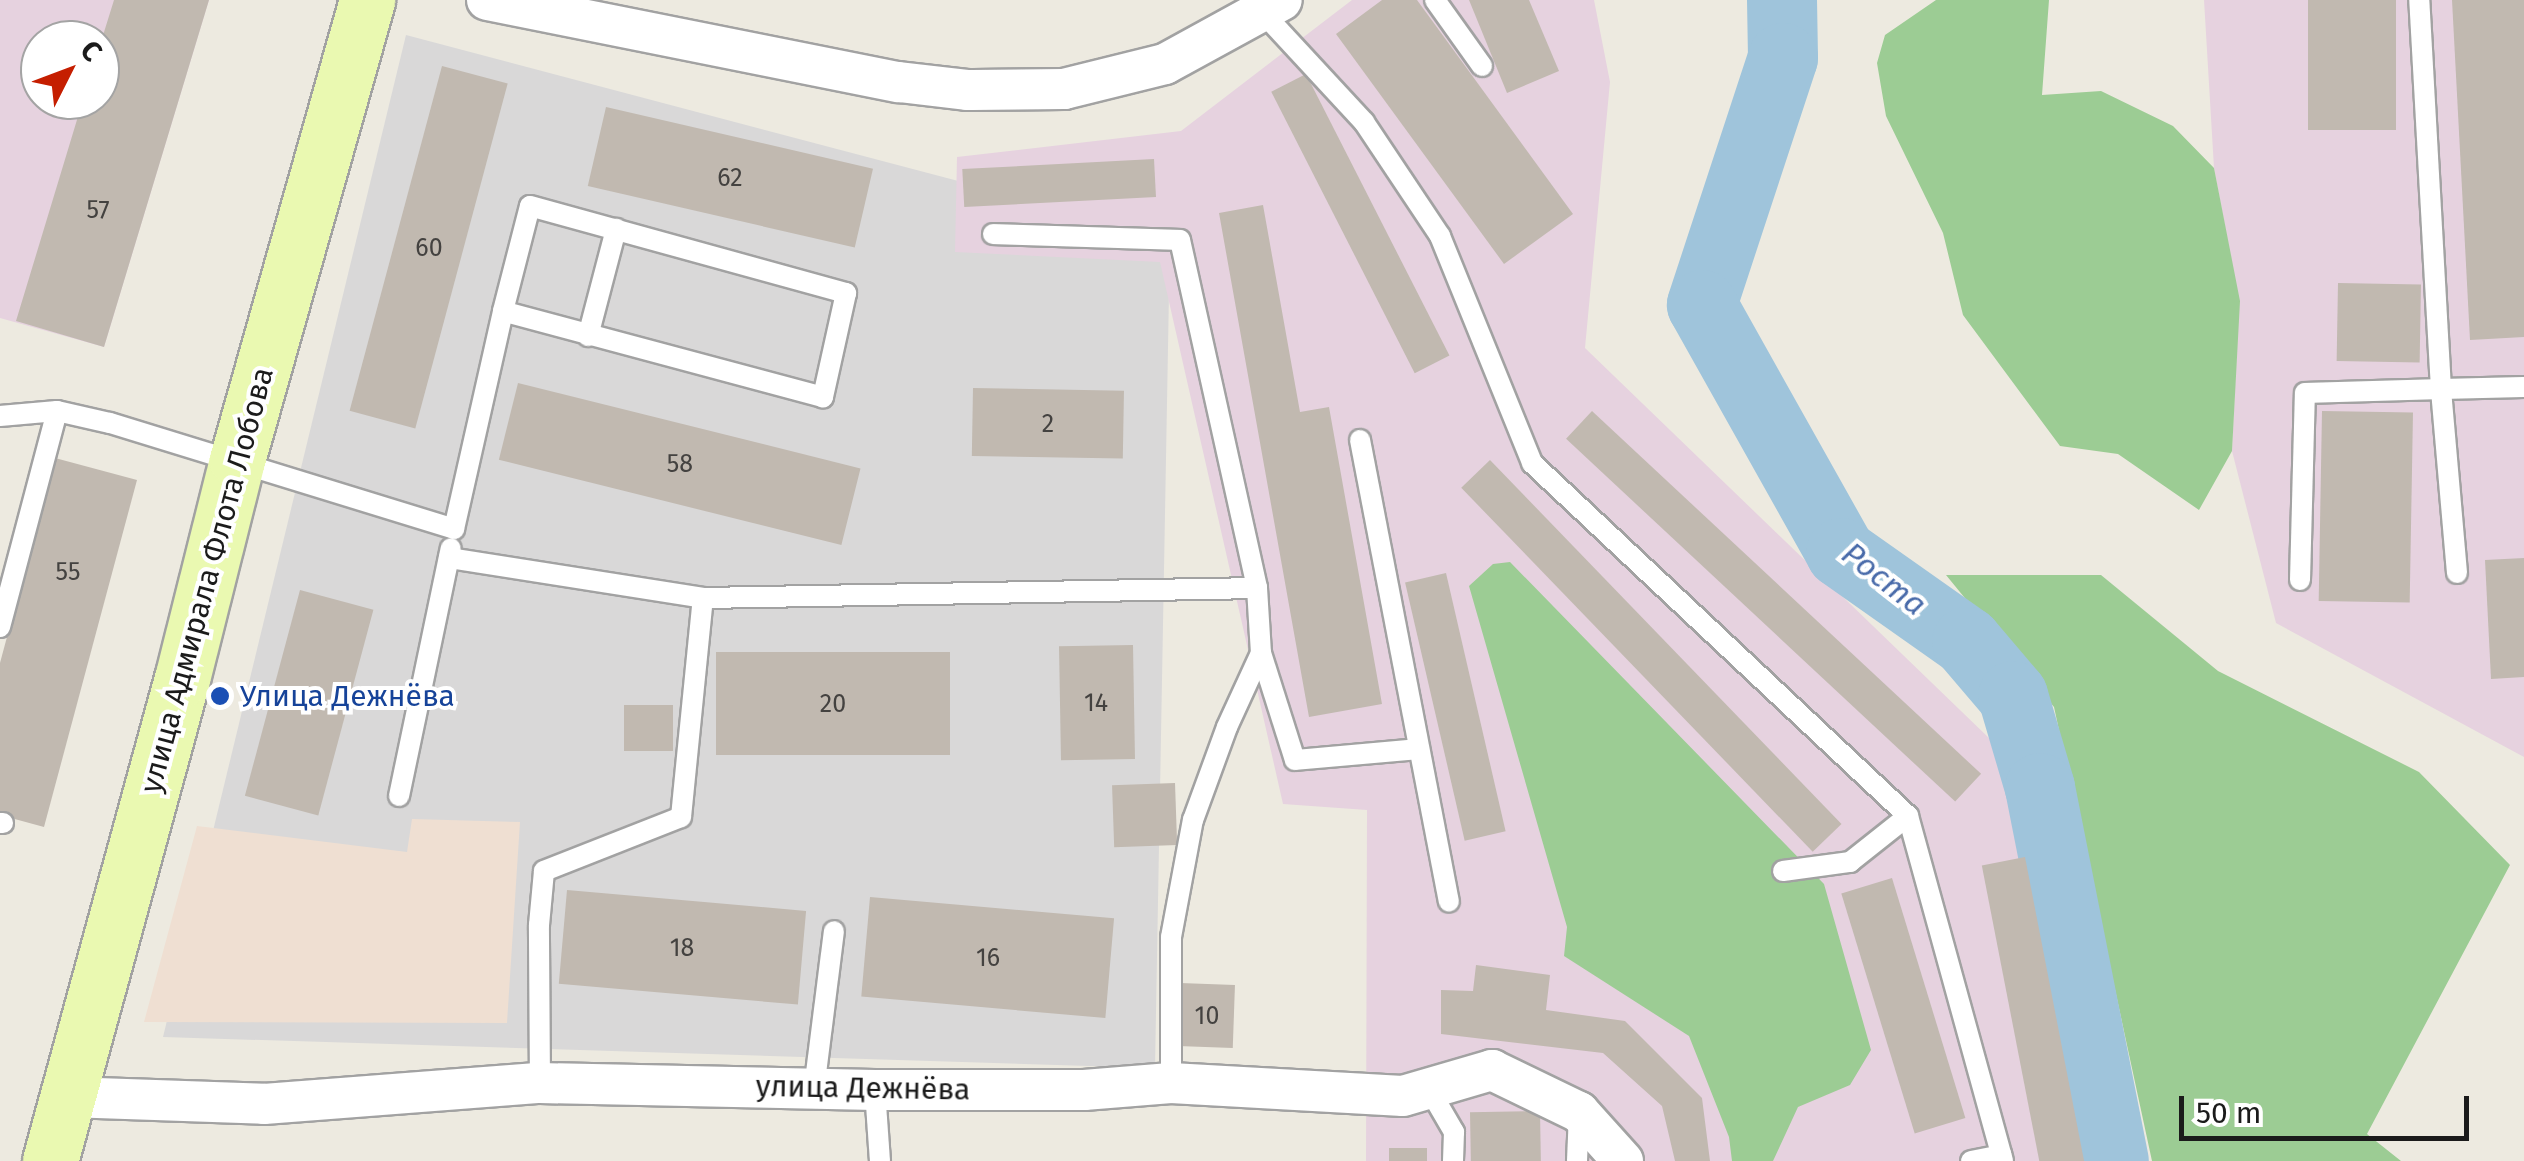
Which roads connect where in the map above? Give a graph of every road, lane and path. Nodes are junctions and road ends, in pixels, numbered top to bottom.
1 (367, 0) edge
2 (487, 0) edge
3 (1435, 0) edge
4 (2419, 0) edge
5 (1272, 7) edge
6 (1482, 66) dead end
7 (616, 228) junction
8 (993, 234) dead end
9 (503, 311) junction
10 (588, 336) junction
11 (2524, 387) edge
12 (2441, 389) junction
13 (57, 412) junction
14 (0, 416) edge
15 (1360, 440) dead end
16 (237, 460) junction
17 (454, 529) junction
18 (448, 558) junction
19 (2457, 573) dead end
20 (2300, 580) dead end
21 (1258, 588) junction
22 (703, 598) junction
23 (0, 627) edge
24 (1261, 653) junction
25 (1418, 748) junction
26 (399, 796) dead end
27 (1908, 816) junction
28 (1784, 871) dead end
29 (1448, 901) dead end
30 (834, 931) dead end
31 (540, 1083) junction
32 (1171, 1083) junction
33 (814, 1088) junction
34 (1429, 1088) junction
35 (876, 1090) junction
36 (68, 1097) junction
37 (1579, 1112) junction
38 (2002, 1158) edge
39 (50, 1161) edge
40 (880, 1161) edge
41 (1453, 1161) edge
42 (1577, 1161) edge
43 (1622, 1161) edge
44 (1971, 1161) edge

1 - 16 street, улица Адмирала Флота Лобова
2 - 5 street
3 - 6 lane
4 - 12 lane
5 - 27 lane
7 - 9 lane
7 - 10 lane
7 - 10 lane
8 - 21 lane
9 - 10 lane
9 - 17 lane
11 - 12 lane
12 - 19 lane
12 - 20 lane
13 - 14 lane
13 - 16 lane
13 - 23 lane
15 - 25 lane
16 - 17 lane
16 - 36 street, улица Адмирала Флота Лобова
17 - 18 lane
18 - 22 lane
18 - 26 lane
21 - 22 lane
21 - 24 lane
22 - 31 lane
24 - 25 lane
24 - 32 lane
25 - 29 lane
27 - 28 lane
27 - 38 lane
30 - 33 lane
31 - 33 street, улица Дежнёва
31 - 36 street, улица Дежнёва
32 - 34 street, улица Дежнёва
32 - 35 street, улица Дежнёва
33 - 35 street, улица Дежнёва
34 - 37 street, улица Дежнёва
34 - 41 lane
35 - 40 lane
36 - 39 street, улица Адмирала Флота Лобова
37 - 42 lane
37 - 43 street, улица Дежнёва
38 - 44 lane

